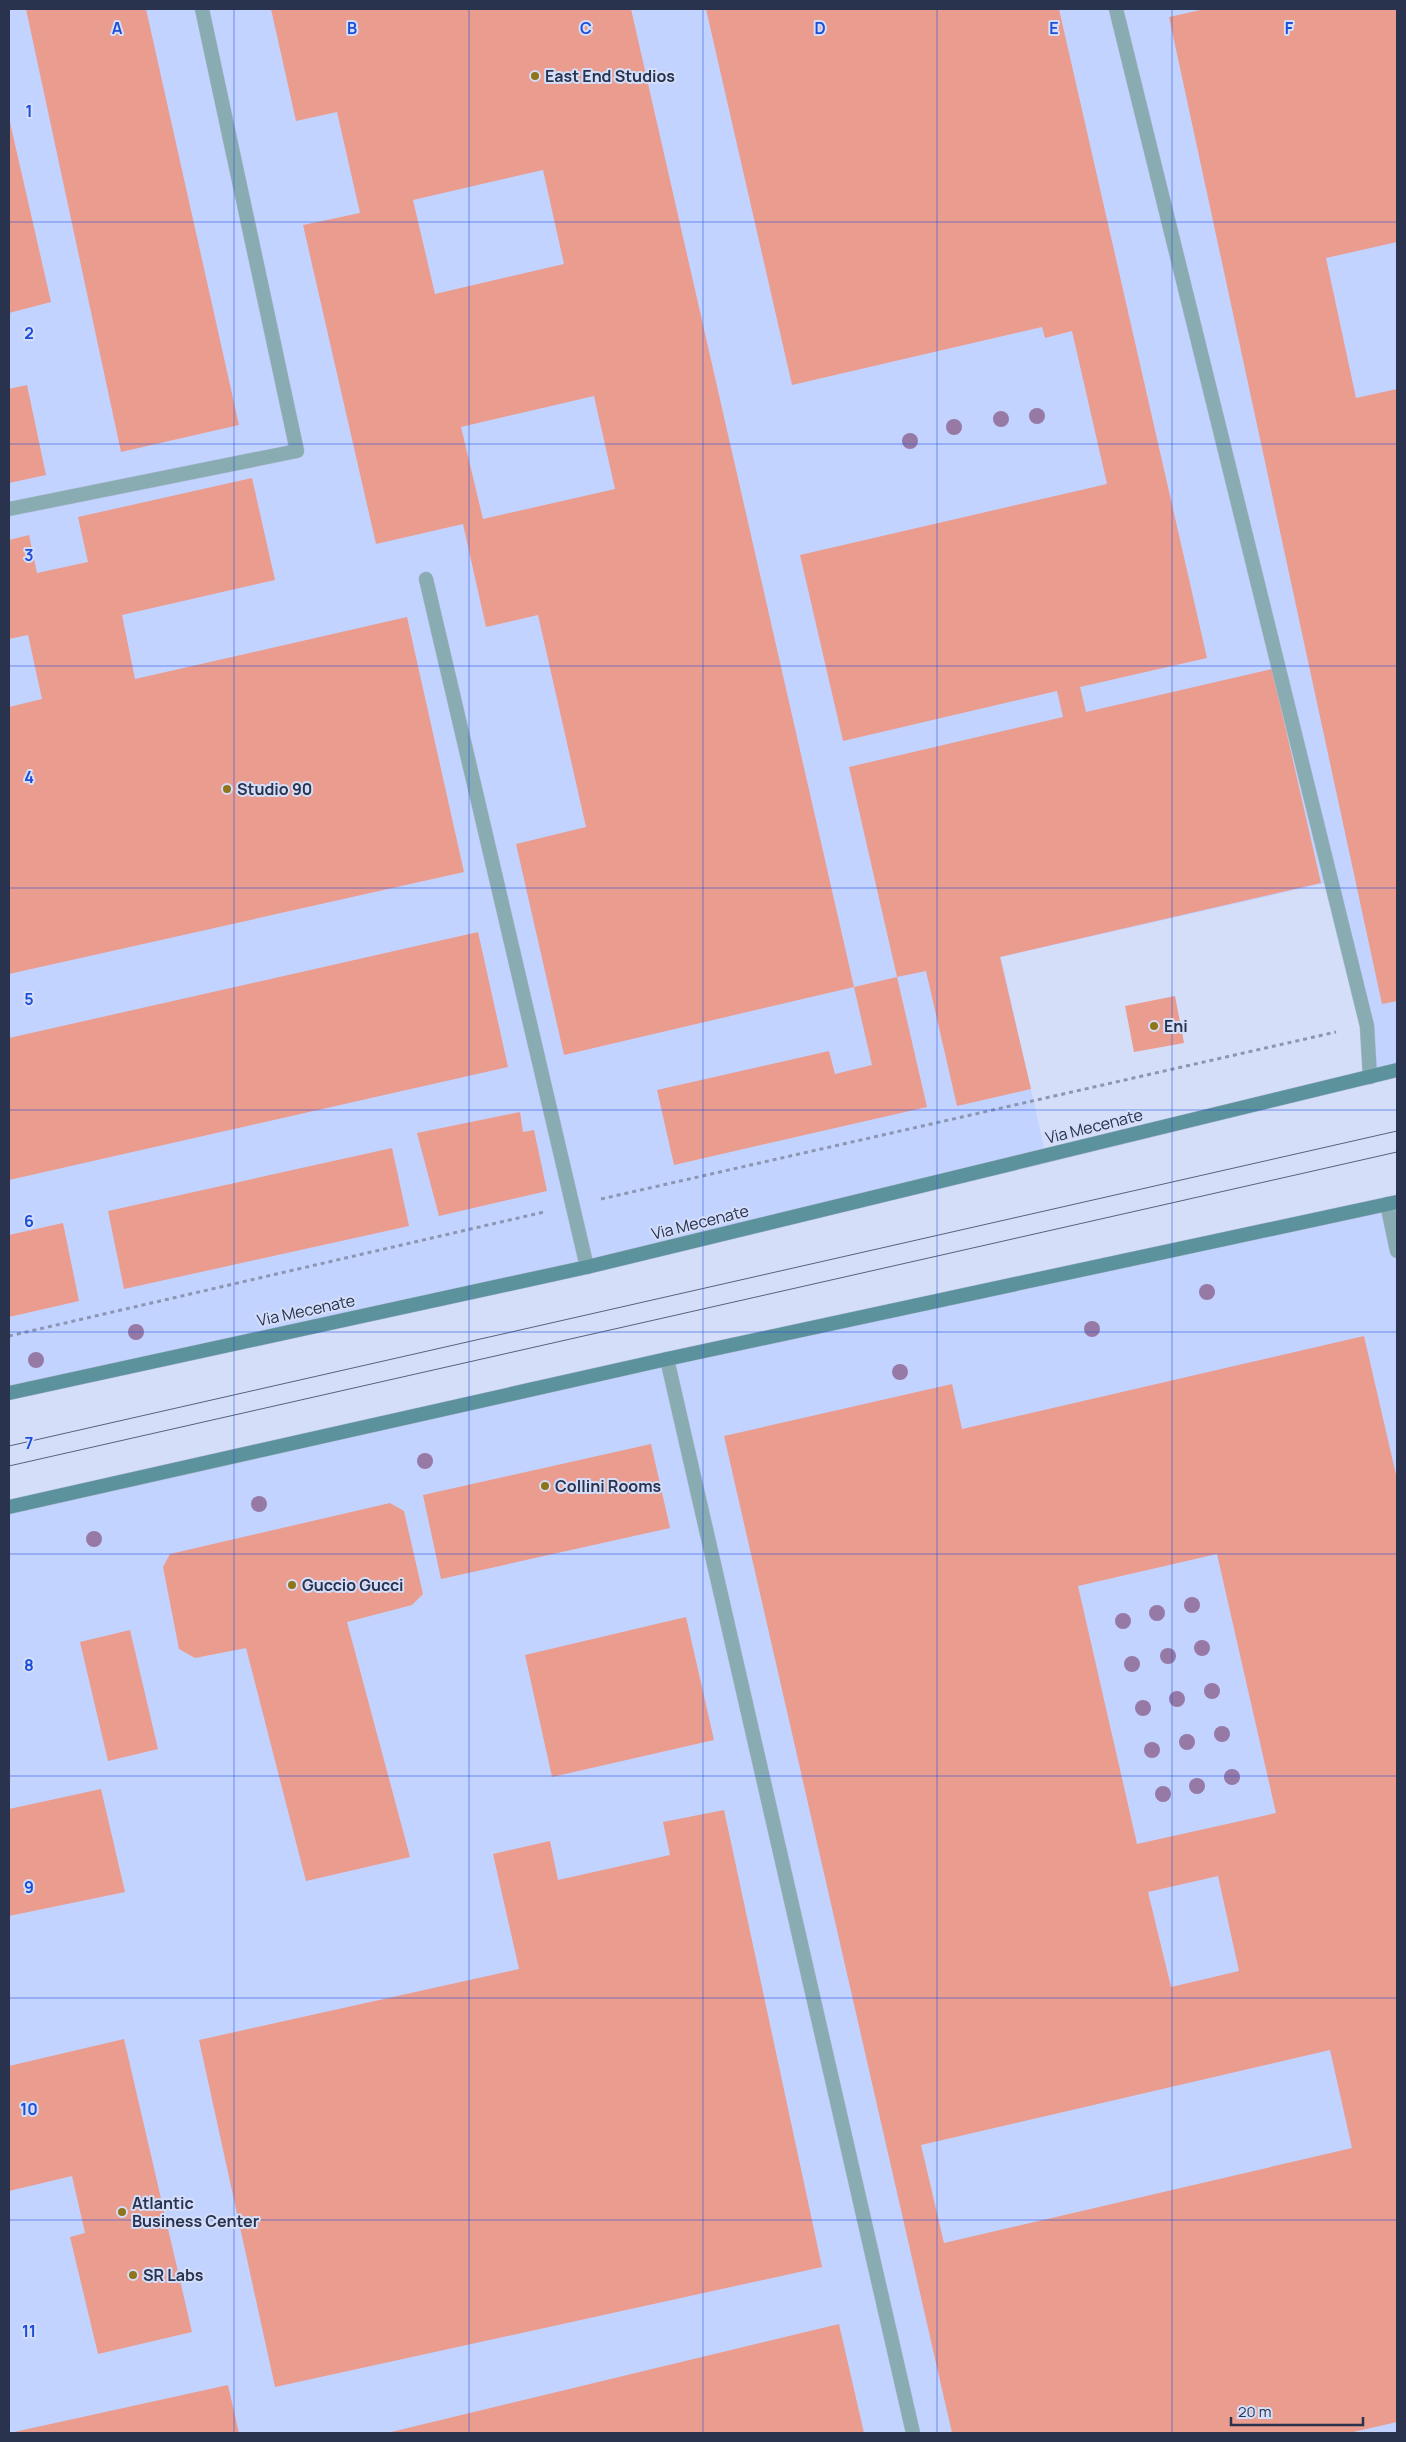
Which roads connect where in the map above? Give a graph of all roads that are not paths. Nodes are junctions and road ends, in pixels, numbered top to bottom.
1 (202, 9) edge
2 (1116, 9) edge
3 (9, 509) edge
4 (426, 580) dead end
5 (1397, 1070) edge
6 (1370, 1077) junction
7 (1392, 1203) edge
8 (1397, 1251) edge
9 (587, 1267) junction
10 (668, 1359) junction
11 (9, 1393) edge
12 (9, 1507) edge
13 (913, 2433) edge

1 - 3 lane
2 - 6 lane
4 - 9 lane
5 - 6 main road, Via Mecenate
6 - 9 main road, Via Mecenate
7 - 8 lane
7 - 10 main road
9 - 11 main road, Via Mecenate
10 - 12 main road
10 - 13 lane

